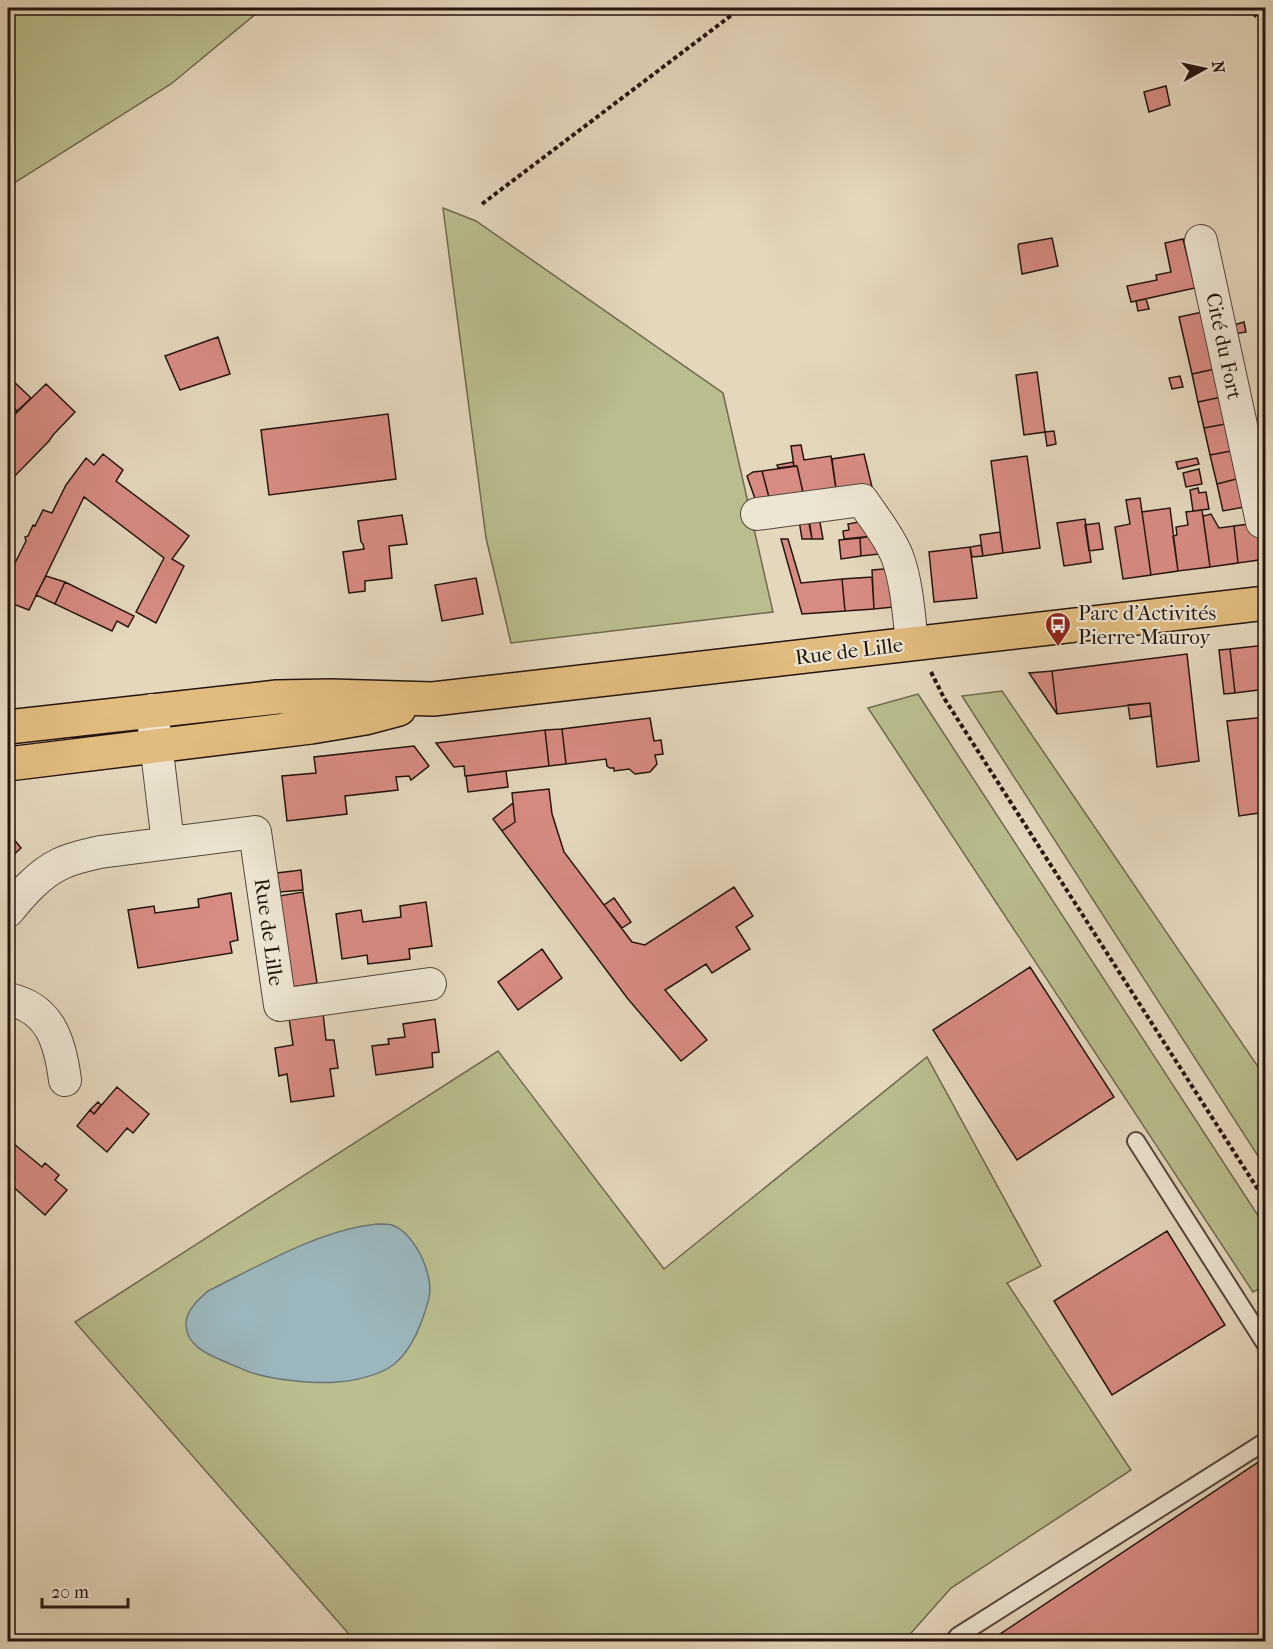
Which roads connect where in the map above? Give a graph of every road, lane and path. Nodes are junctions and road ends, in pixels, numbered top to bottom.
1 (741, 8) edge
2 (1248, 8) edge
3 (1266, 26) edge
4 (482, 204) dead end
5 (1201, 241) dead end
6 (757, 513) dead end
7 (1262, 522) dead end
8 (1266, 603) edge
9 (912, 644) junction
10 (931, 672) dead end
11 (433, 699) junction
12 (152, 710) junction
13 (8, 727) edge
14 (156, 746) junction
15 (8, 764) edge
16 (168, 843) junction
17 (8, 911) edge
18 (430, 984) dead end
19 (8, 999) edge
20 (65, 1080) dead end
21 (1136, 1141) dead end
22 (1266, 1202) edge
23 (1266, 1345) edge
24 (1266, 1441) edge
25 (953, 1641) edge

1 - 4 path
2 - 3 path
5 - 7 street, Cité du Fort
6 - 9 street
8 - 9 main road, Rue de Lille
9 - 11 main road, Rue de Lille
10 - 22 path
11 - 12 main road, Rue de Lille
11 - 14 main road, Rue de Lille
12 - 13 main road, Rue de Lille
12 - 14 street
14 - 15 main road, Rue de Lille
14 - 16 street
16 - 17 street, Rue de Lille
16 - 18 street, Rue de Lille
19 - 20 street
21 - 23 lane
24 - 25 lane

